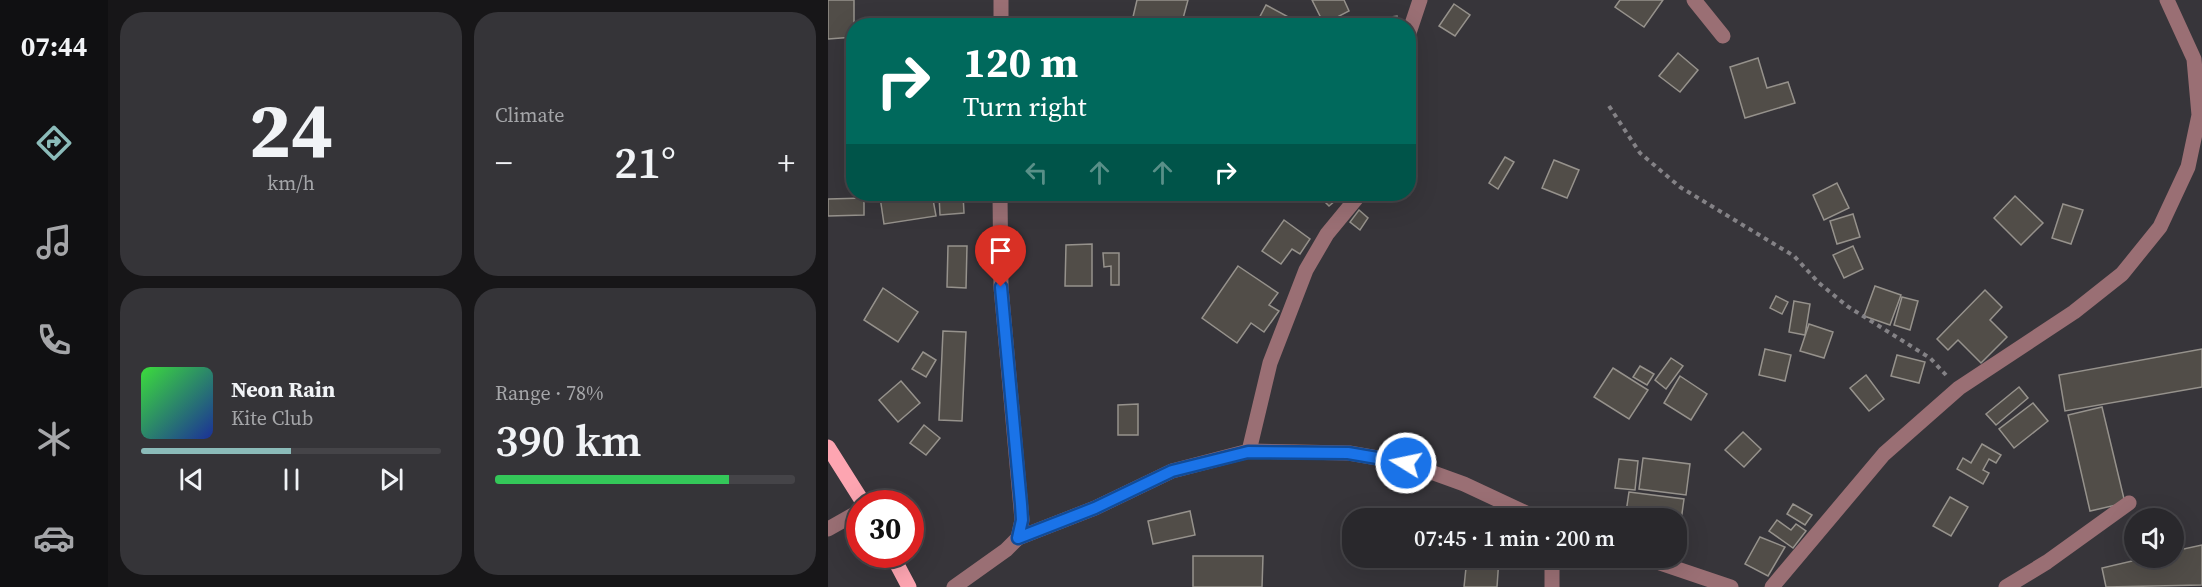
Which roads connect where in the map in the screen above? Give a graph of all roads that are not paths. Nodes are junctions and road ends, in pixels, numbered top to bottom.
1 (1001, 0) edge
2 (1420, 0) edge
3 (1695, 0) edge
4 (2167, 0) edge
5 (1000, 18) edge
6 (1414, 18) edge
7 (1722, 36) dead end
8 (1000, 201) edge
9 (1354, 201) edge
10 (828, 447) edge
11 (1248, 452) junction
12 (855, 490) edge
13 (2129, 503) dead end
14 (1515, 508) edge
15 (846, 519) edge
16 (828, 529) edge
17 (1018, 538) junction
18 (899, 568) edge
19 (1552, 568) edge
20 (1675, 568) edge
21 (909, 587) edge
22 (954, 587) edge
23 (1552, 587) edge
24 (1731, 587) edge
25 (1772, 587) edge
26 (2006, 587) edge

1 - 5 street
2 - 6 street
3 - 7 street
4 - 25 street
8 - 17 street
9 - 11 street
10 - 12 main road
11 - 14 street
11 - 17 street
13 - 26 street
15 - 16 street
17 - 22 street
18 - 21 main road
19 - 23 street
20 - 24 street

